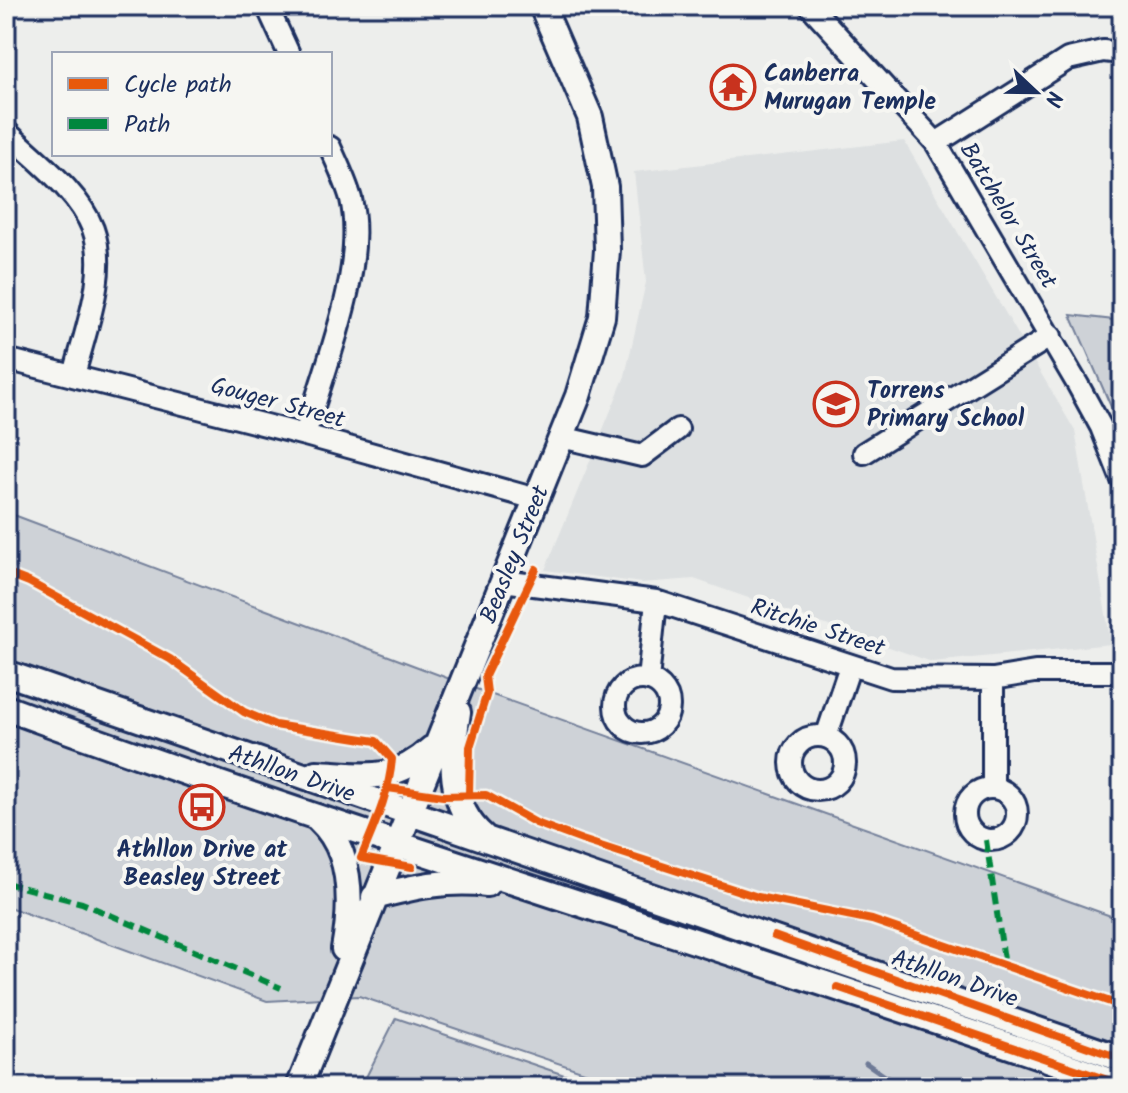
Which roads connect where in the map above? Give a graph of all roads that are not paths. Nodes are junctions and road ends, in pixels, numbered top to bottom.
1 (267, 6) edge
2 (542, 6) edge
3 (810, 6) edge
4 (288, 52) edge
5 (1122, 53) edge
6 (6, 131) edge
7 (936, 143) junction
8 (332, 152) edge
9 (1051, 336) junction
10 (6, 359) edge
11 (74, 376) junction
12 (678, 429) dead end
13 (305, 435) junction
14 (561, 437) junction
15 (864, 453) dead end
16 (1122, 480) edge
17 (536, 499) junction
18 (503, 581) junction
19 (656, 601) junction
20 (850, 666) junction
21 (1122, 672) edge
22 (6, 673) edge
23 (464, 678) junction
24 (993, 679) junction
25 (648, 680) dead end
26 (6, 708) edge
27 (826, 737) dead end
28 (435, 746) junction
29 (290, 772) junction
30 (993, 788) dead end
31 (407, 812) junction
32 (316, 817) junction
33 (486, 838) junction
34 (395, 844) junction
35 (529, 889) junction
36 (374, 897) junction
37 (337, 991) junction
38 (1122, 1059) edge
39 (1122, 1085) edge
40 (299, 1087) edge

1 - 4 street
2 - 14 main road, Beasley Street
3 - 7 street, Batchelor Street
5 - 7 street
6 - 11 street
7 - 9 street, Batchelor Street
8 - 13 street
9 - 15 street
9 - 16 street, Batchelor Street
10 - 11 street, Gouger Street
11 - 13 street, Gouger Street
12 - 14 street
13 - 17 street, Gouger Street
14 - 17 main road, Beasley Street
17 - 18 main road, Beasley Street
18 - 19 street, Ritchie Street
18 - 23 main road, Beasley Street
19 - 20 street, Ritchie Street
19 - 25 street
20 - 24 street, Ritchie Street
20 - 27 street
21 - 24 street, Ritchie Street
22 - 29 main road, Athllon Drive
23 - 28 main road, Beasley Street
23 - 33 main road
24 - 30 street
26 - 32 main road, Athllon Drive
28 - 29 main road
28 - 31 main road, Beasley Street
29 - 31 main road, Athllon Drive
31 - 33 main road, Athllon Drive
31 - 34 main road, Beasley Street
32 - 34 main road, Athllon Drive
32 - 37 main road
33 - 38 main road, Athllon Drive
34 - 35 main road, Athllon Drive
34 - 36 main road, Beasley Street
35 - 36 main road
35 - 39 main road, Athllon Drive
36 - 37 main road, Beasley Street
37 - 40 main road, Beasley Street

